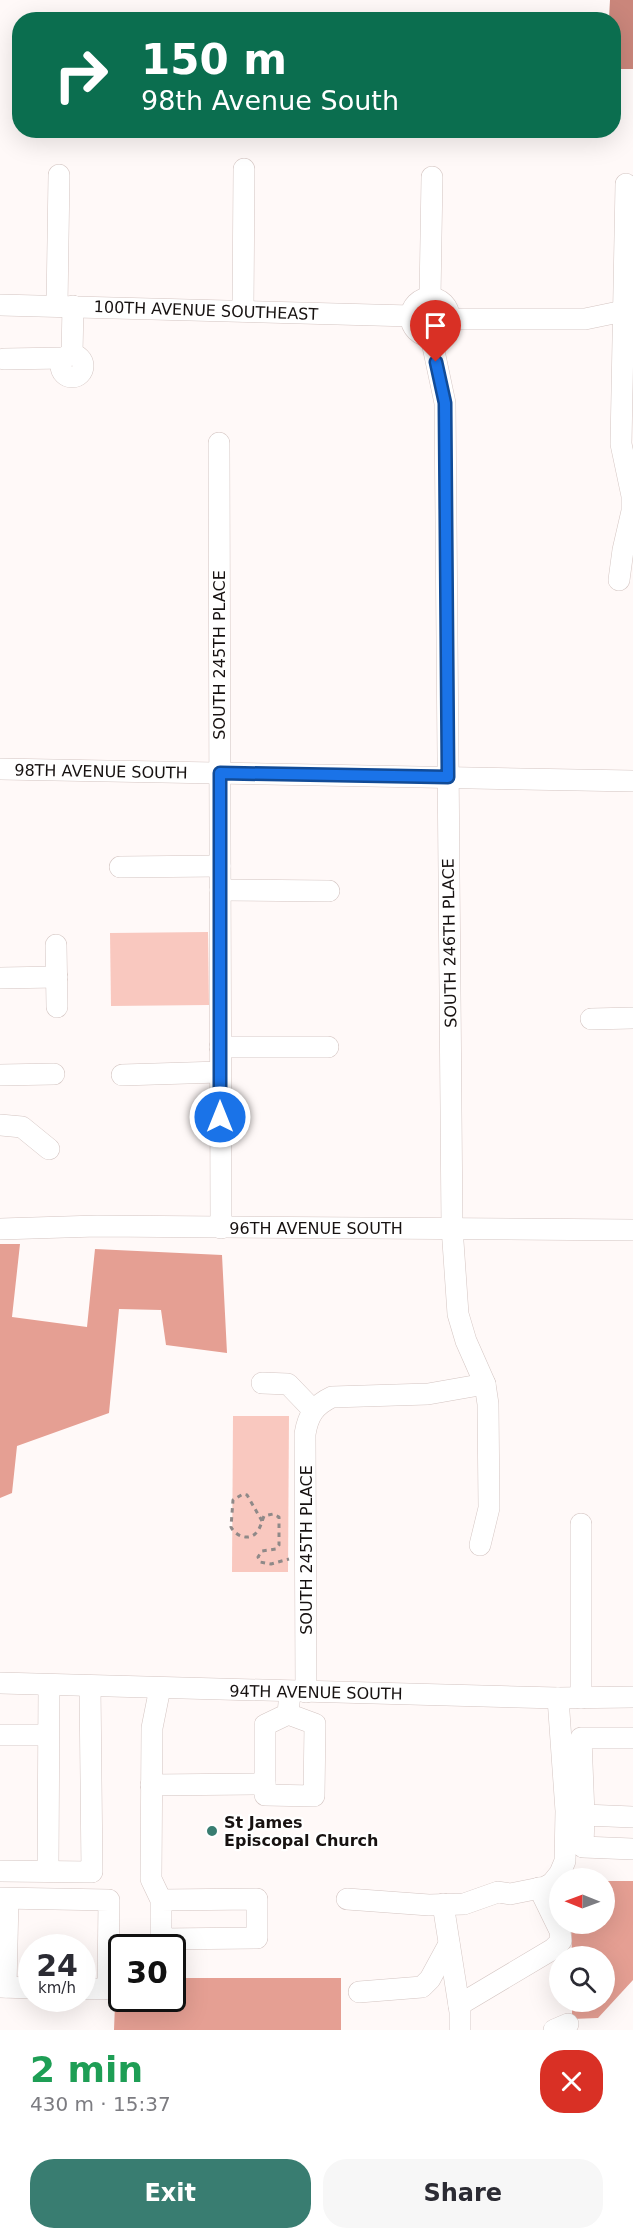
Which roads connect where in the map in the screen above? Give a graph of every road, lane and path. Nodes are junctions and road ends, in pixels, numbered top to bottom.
1 (244, 169) dead end
2 (59, 175) dead end
3 (432, 177) dead end
4 (626, 184) dead end
5 (430, 298) junction
6 (0, 305) edge
7 (65, 306) junction
8 (628, 310) edge
9 (243, 311) junction
10 (411, 316) junction
11 (450, 319) junction
12 (431, 337) junction
13 (4, 359) dead end
14 (219, 443) dead end
15 (620, 580) dead end
16 (0, 769) edge
17 (220, 773) junction
18 (448, 777) junction
19 (633, 781) edge
20 (220, 866) junction
21 (120, 867) dead end
22 (220, 890) junction
23 (329, 891) dead end
24 (56, 945) dead end
25 (57, 977) junction
26 (0, 978) edge
27 (57, 1007) dead end
28 (633, 1018) edge
29 (591, 1019) dead end
30 (220, 1047) junction
31 (328, 1047) dead end
32 (220, 1072) junction
33 (54, 1074) dead end
34 (0, 1075) edge
35 (122, 1075) dead end
36 (0, 1125) edge
37 (49, 1149) dead end
38 (452, 1227) junction
39 (221, 1228) junction
40 (0, 1229) edge
41 (633, 1230) edge
42 (262, 1383) dead end
43 (485, 1384) junction
44 (313, 1410) junction
45 (262, 1521) junction
46 (581, 1524) dead end
47 (480, 1545) dead end
48 (291, 1558) dead end
49 (0, 1683) edge
50 (49, 1685) junction
51 (90, 1686) junction
52 (160, 1688) junction
53 (298, 1692) junction
54 (633, 1697) edge
55 (558, 1698) junction
56 (580, 1698) junction
57 (288, 1714) junction
58 (0, 1735) edge
59 (48, 1735) junction
60 (633, 1738) edge
61 (265, 1784) junction
62 (151, 1785) junction
63 (584, 1815) junction
64 (633, 1817) edge
65 (633, 1849) edge
66 (0, 1871) edge
67 (48, 1871) junction
68 (539, 1888) junction
69 (4, 1899) edge
70 (347, 1899) dead end
71 (161, 1900) junction
72 (443, 1904) junction
73 (449, 1944) junction
74 (3, 1987) edge
75 (18, 1988) edge
76 (96, 1989) edge
77 (358, 1992) dead end
78 (459, 2005) junction
79 (460, 2030) edge

1 - 9 street
2 - 7 street
3 - 5 street
4 - 8 street
5 - 10 street
5 - 11 street
6 - 7 street, 100TH AVENUE SOUTHEAST
7 - 9 street, 100TH AVENUE SOUTHEAST
7 - 13 street
8 - 11 street
8 - 15 street
9 - 10 street, 100TH AVENUE SOUTHEAST
10 - 12 street
11 - 12 street
12 - 18 street, SOUTH 246TH PLACE
14 - 17 street, SOUTH 245TH PLACE
16 - 17 street, 98TH AVENUE SOUTH
17 - 18 street, 98TH AVENUE SOUTH
17 - 20 street, SOUTH 245TH PLACE
18 - 19 street, 98TH AVENUE SOUTH
18 - 38 street, SOUTH 246TH PLACE
20 - 21 street
20 - 22 street, SOUTH 245TH PLACE
22 - 23 street
22 - 30 street, SOUTH 245TH PLACE
24 - 25 street
25 - 26 street
25 - 27 street
28 - 29 street
30 - 31 street
30 - 32 street, SOUTH 245TH PLACE
32 - 35 street
32 - 39 street, SOUTH 245TH PLACE
33 - 34 street
36 - 37 street
38 - 39 street, 96TH AVENUE SOUTH
38 - 41 street, 96TH AVENUE SOUTH
38 - 43 street, SOUTH 246TH PLACE
39 - 40 street, 96TH AVENUE SOUTH
42 - 44 street
43 - 44 street
43 - 47 street, SOUTH 246TH PLACE
44 - 53 street, SOUTH 245TH PLACE
45 - 45 path
45 - 48 path
46 - 56 street
49 - 50 street, 94TH AVENUE SOUTH
50 - 51 street, 94TH AVENUE SOUTH
50 - 59 street
51 - 52 street, 94TH AVENUE SOUTH
51 - 67 street
52 - 53 street, 94TH AVENUE SOUTH
52 - 62 street
53 - 55 street, 94TH AVENUE SOUTH
53 - 57 street, SOUTH 245TH PLACE
54 - 56 street, 94TH AVENUE SOUTH
55 - 56 street, 94TH AVENUE SOUTH
55 - 68 street
57 - 61 street
57 - 61 street
58 - 59 street
59 - 67 street
60 - 63 street
61 - 62 street
62 - 71 street
63 - 64 street
63 - 65 street
66 - 67 street
68 - 72 street
68 - 78 street
69 - 74 street
69 - 76 street
70 - 72 street
71 - 71 street
72 - 73 street
73 - 77 street
73 - 78 street
74 - 75 street
78 - 79 street

